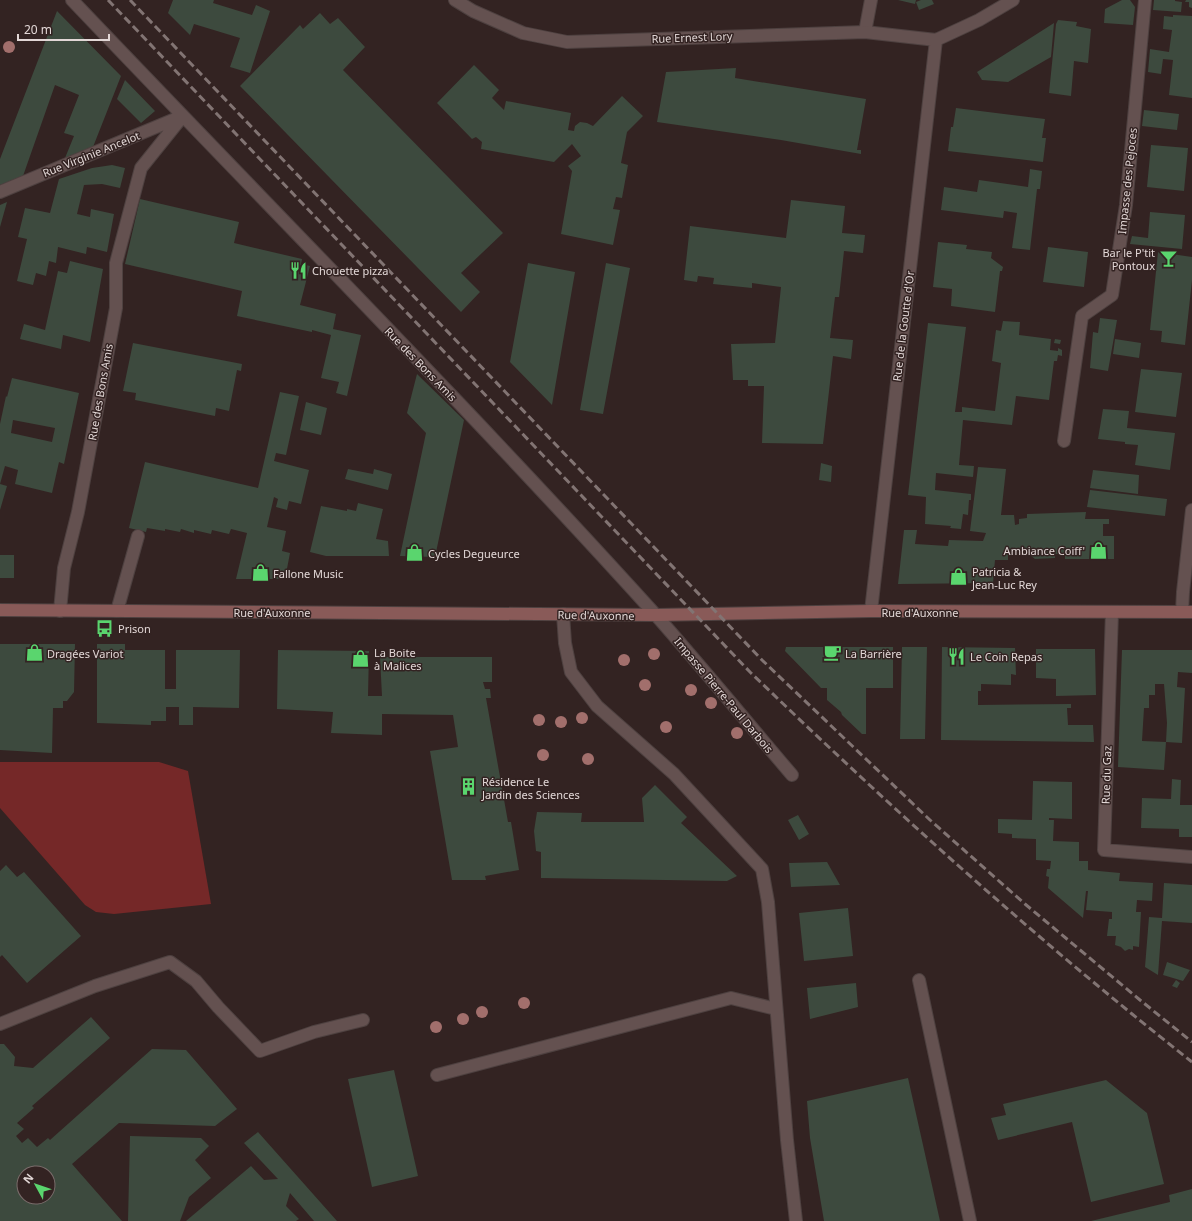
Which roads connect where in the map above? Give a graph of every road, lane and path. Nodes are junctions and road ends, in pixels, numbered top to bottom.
1 (72, 0) edge
2 (455, 0) edge
3 (871, 0) edge
4 (1013, 0) edge
5 (1145, 0) edge
6 (865, 32) junction
7 (936, 40) junction
8 (182, 117) junction
9 (0, 192) edge
10 (1064, 441) dead end
11 (1192, 510) edge
12 (138, 536) dead end
13 (0, 610) edge
14 (60, 610) junction
15 (117, 611) junction
16 (871, 612) junction
17 (1112, 612) junction
18 (1187, 612) edge
19 (563, 614) junction
20 (656, 615) junction
21 (792, 775) dead end
22 (1192, 857) edge
23 (919, 980) dead end
24 (776, 1009) junction
25 (363, 1020) dead end
26 (0, 1024) edge
27 (437, 1075) dead end
28 (796, 1221) edge
29 (970, 1221) edge

1 - 8 street, Rue des Bons Amis
2 - 6 street, Rue Ernest Lory
3 - 6 street
4 - 7 street
5 - 10 street, Impasse des Pejoces
6 - 7 street, Rue Ernest Lory
7 - 16 street, Rue de la Goutte d'Or
8 - 9 street, Rue Virginie Ancelot
8 - 14 street, Rue des Bons Amis
8 - 20 street, Rue des Bons Amis
11 - 18 street
12 - 15 street
13 - 14 main road, Rue d'Auxonne
14 - 15 main road, Rue d'Auxonne
15 - 19 main road, Rue d'Auxonne
16 - 17 main road, Rue d'Auxonne
16 - 20 main road, Rue d'Auxonne
17 - 18 main road, Rue d'Auxonne
17 - 22 street, Rue du Gaz
19 - 20 main road, Rue d'Auxonne
19 - 24 street
20 - 21 street, Impasse Pierre-Paul Darbois
23 - 29 street
24 - 27 street
24 - 28 street
25 - 26 street

